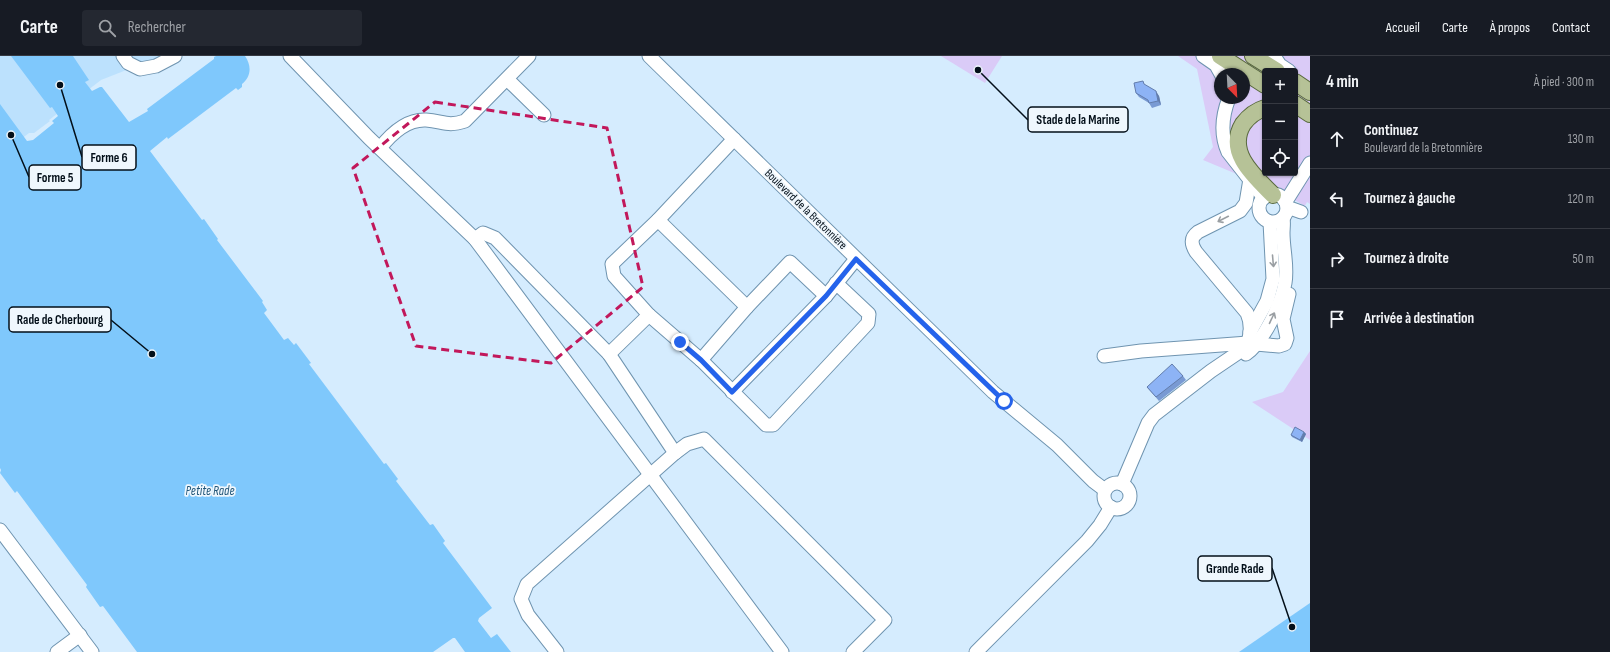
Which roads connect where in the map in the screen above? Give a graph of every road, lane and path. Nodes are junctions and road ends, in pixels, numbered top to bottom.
1 (123, 56) edge
2 (175, 56) edge
3 (290, 56) edge
4 (529, 56) edge
5 (649, 56) edge
6 (1203, 56) edge
7 (1220, 56) edge
8 (1253, 56) edge
9 (1274, 56) edge
10 (1218, 68) edge
11 (1236, 68) edge
12 (1245, 68) edge
13 (1272, 68) edge
14 (1284, 68) edge
15 (1298, 76) edge
16 (1250, 77) edge
17 (507, 79) junction
18 (1262, 83) edge
19 (1298, 84) edge
20 (1310, 84) edge
21 (1310, 92) edge
22 (1226, 104) edge
23 (1298, 106) edge
24 (1262, 109) edge
25 (1310, 114) edge
26 (544, 115) dead end
27 (1298, 117) edge
28 (1310, 124) edge
29 (734, 138) junction
30 (380, 148) junction
31 (1310, 163) edge
32 (1250, 179) junction
33 (1276, 207) junction
34 (1240, 211) junction
35 (1301, 212) dead end
36 (658, 220) junction
37 (1270, 222) junction
38 (475, 239) junction
39 (856, 259) junction
40 (836, 283) junction
41 (826, 296) junction
42 (747, 307) junction
43 (649, 315) junction
44 (1251, 340) junction
45 (609, 354) junction
46 (1104, 356) dead end
47 (701, 360) junction
48 (732, 392) junction
49 (675, 453) junction
50 (651, 474) junction
51 (1124, 485) junction
52 (1105, 490) junction
53 (1111, 507) junction
54 (0, 530) edge
55 (80, 635) junction
56 (57, 652) edge
57 (92, 652) edge
58 (557, 652) edge
59 (782, 652) edge
60 (853, 652) edge
61 (976, 652) edge

1 - 2 street
3 - 30 street
4 - 17 street
5 - 29 street, Boulevard de la Bretonnière
6 - 10 street
7 - 11 main road
8 - 12 street
8 - 13 main road
9 - 14 street
15 - 20 street
16 - 18 main road
17 - 26 street
17 - 30 street
19 - 21 main road
22 - 32 street
23 - 25 main road
24 - 33 main road
27 - 28 main road
29 - 36 street
29 - 39 street, Boulevard de la Bretonnière
30 - 38 street
31 - 33 street
32 - 33 street
32 - 34 street
33 - 34 street
33 - 35 street
33 - 37 street
33 - 37 street
44 -> 33 street
33 - 44 street
34 -> 44 street
36 - 42 street
36 - 43 street
37 -> 44 street
38 - 45 street
38 - 50 street
39 - 40 street
39 - 52 street, Boulevard de la Bretonnière
40 - 41 street
40 - 48 street
41 - 42 street
41 - 48 street
42 - 47 street
43 - 45 street
43 - 47 street
44 - 46 street
44 - 51 street
44 - 51 street
45 - 49 street
47 - 48 street
49 - 50 street
49 - 60 street
50 - 58 street
50 - 59 street
51 - 52 street
51 - 53 street
52 - 53 street
53 - 61 street
54 - 55 street
55 - 56 street
55 - 57 street

